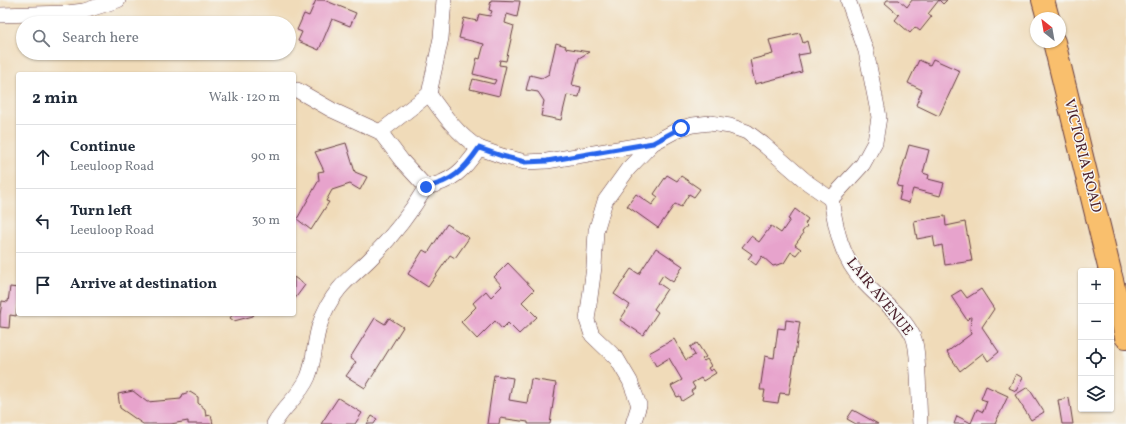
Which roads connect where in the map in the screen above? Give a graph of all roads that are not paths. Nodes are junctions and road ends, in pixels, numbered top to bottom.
1 (118, 0) edge
2 (444, 0) edge
3 (848, 0) edge
4 (1043, 0) edge
5 (1046, 12) edge
6 (0, 15) edge
7 (1055, 48) edge
8 (296, 90) dead end
9 (429, 94) junction
10 (380, 132) junction
11 (653, 143) junction
12 (479, 148) junction
13 (426, 187) junction
14 (831, 199) junction
15 (1109, 268) edge
16 (1114, 288) edge
17 (1126, 337) edge
18 (274, 424) edge
19 (633, 424) edge
20 (920, 424) edge

1 - 6 street
2 - 9 street
3 - 14 street
4 - 5 main road
7 - 15 main road, VICTORIA ROAD
8 - 10 street
9 - 10 street
9 - 12 street
10 - 13 street
11 - 12 street
11 - 14 street
11 - 19 street
12 - 13 street
13 - 18 street
14 - 20 street, LAIR AVENUE
16 - 17 main road

